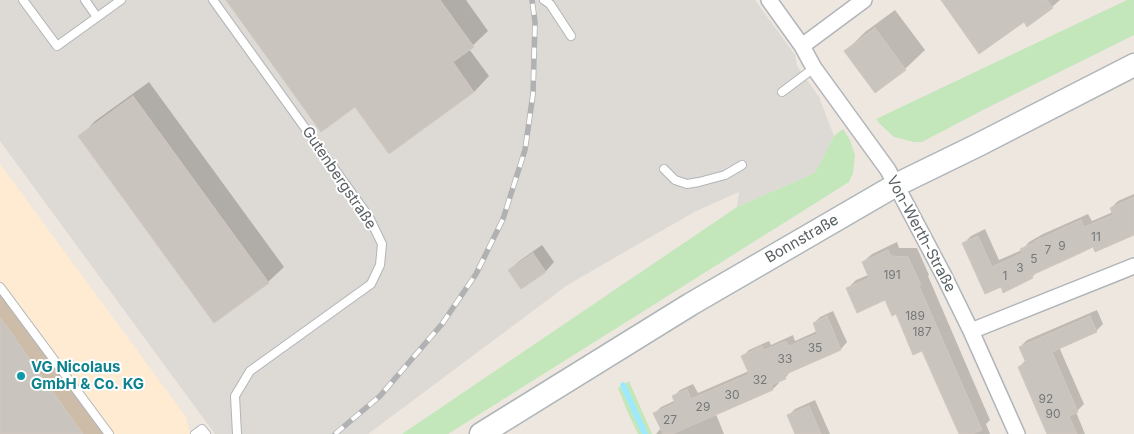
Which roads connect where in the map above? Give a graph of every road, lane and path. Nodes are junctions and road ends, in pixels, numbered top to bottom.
1 (23, 0) edge
2 (85, 0) edge
3 (121, 0) edge
4 (213, 0) edge
5 (544, 0) edge
6 (769, 0) edge
7 (864, 0) edge
8 (97, 17) junction
9 (571, 36) dead end
10 (802, 46) junction
11 (1134, 65) edge
12 (814, 68) junction
13 (782, 92) dead end
14 (742, 164) dead end
15 (664, 169) dead end
16 (896, 185) junction
17 (1134, 266) edge
18 (0, 287) edge
19 (971, 331) junction
20 (109, 434) edge
21 (237, 434) edge
22 (481, 434) edge
23 (1016, 434) edge

1 - 8 lane
2 - 8 lane
3 - 8 lane
4 - 21 lane, Gutenbergstraße
5 - 9 lane
6 - 10 street, Von-Werth-Straße
7 - 10 street
10 - 12 street, Von-Werth-Straße
11 - 16 main road, Bonnstraße
12 - 13 lane
12 - 16 street, Von-Werth-Straße
14 - 15 lane
16 - 19 street, Von-Werth-Straße
16 - 22 main road, Bonnstraße
17 - 19 street
18 - 20 lane
19 - 23 street, Von-Werth-Straße

